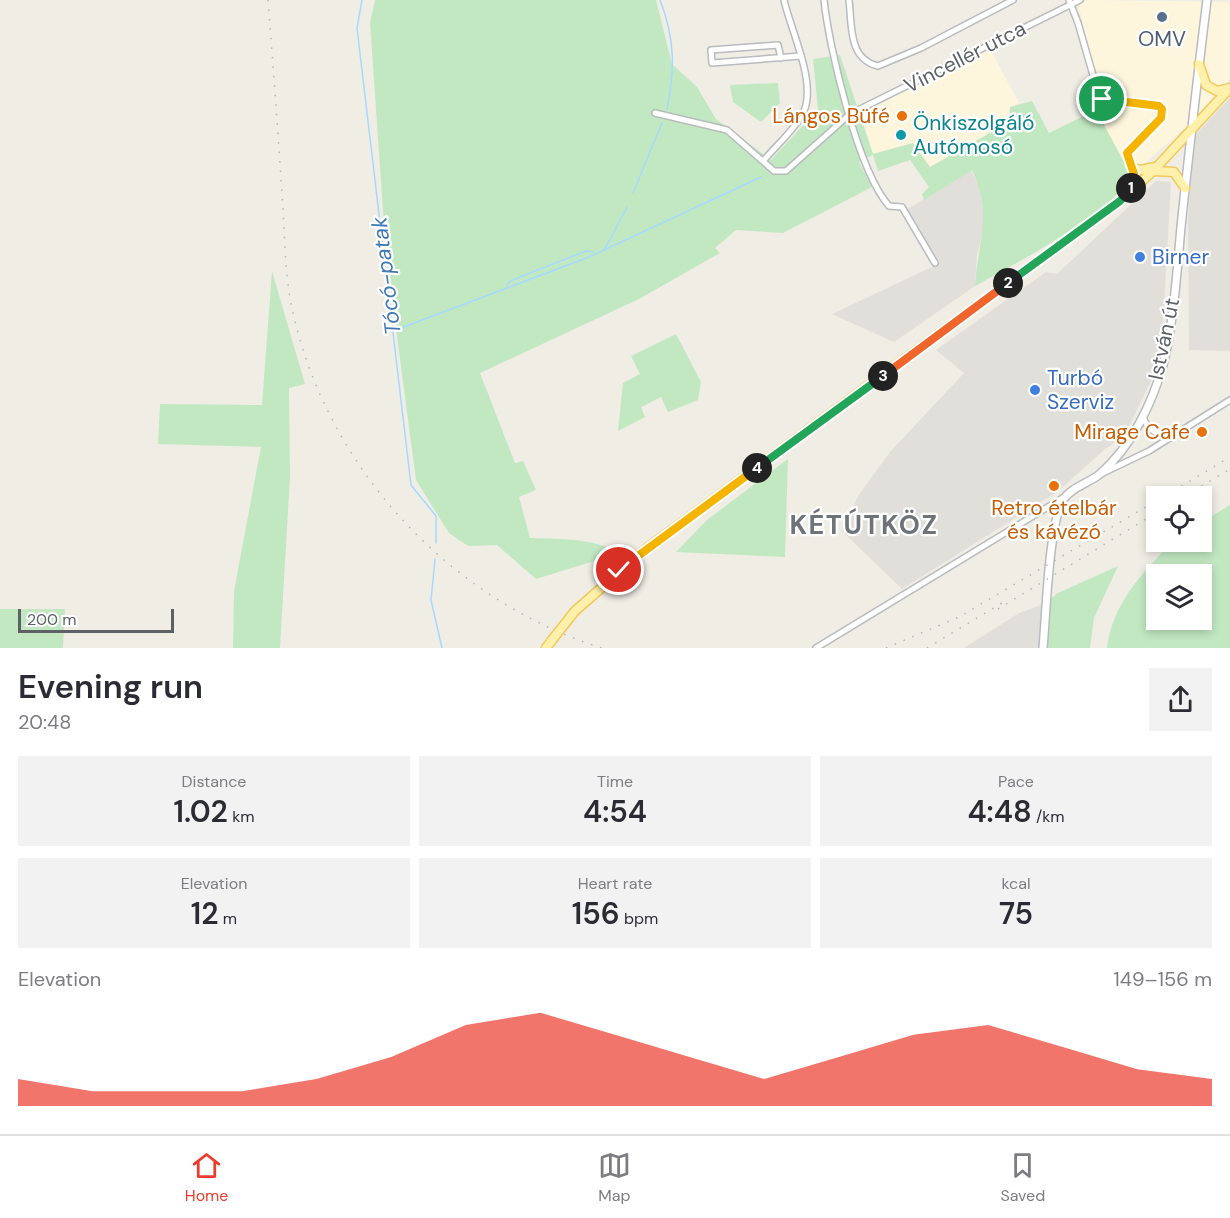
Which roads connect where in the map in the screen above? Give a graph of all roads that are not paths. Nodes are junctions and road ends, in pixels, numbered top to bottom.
1 (784, 0) edge
2 (824, 0) edge
3 (849, 0) edge
4 (1013, 0) edge
5 (1080, 0) edge
6 (1207, 0) edge
7 (1070, 2) edge
8 (801, 56) junction
9 (781, 58) junction
10 (1199, 64) junction
11 (1230, 88) edge
12 (655, 113) dead end
13 (850, 114) junction
14 (1190, 132) junction
15 (764, 160) junction
16 (1160, 163) junction
17 (1132, 168) junction
18 (1153, 171) junction
19 (1185, 188) junction
20 (1128, 194) junction
21 (935, 263) dead end
22 (1230, 400) edge
23 (1143, 416) junction
24 (1172, 436) junction
25 (1099, 475) junction
26 (1066, 496) junction
27 (546, 648) edge
28 (816, 648) edge
29 (1043, 648) edge

1 - 8 street
2 - 13 street
3 - 4 street, Vincellér utca
5 - 7 street, Vincellér utca
6 - 10 street, István út
7 - 13 street, Vincellér utca
7 - 17 street
8 - 9 street
8 - 15 street
9 - 9 street
10 - 11 main road
10 - 14 street, István út
11 - 14 main road
12 - 15 street, Vincellér utca
13 - 15 street, Vincellér utca
13 - 21 street
14 - 16 main road
14 - 19 street, István út
16 - 17 main road
16 - 18 main road
17 - 20 main road
18 - 19 main road
18 - 20 main road
19 - 23 street, István út
20 - 27 main road, bridge
22 - 24 street
23 - 24 street
23 - 25 street, István út
24 - 25 street
25 - 26 street, István út
26 - 28 street, István út
26 - 29 street

